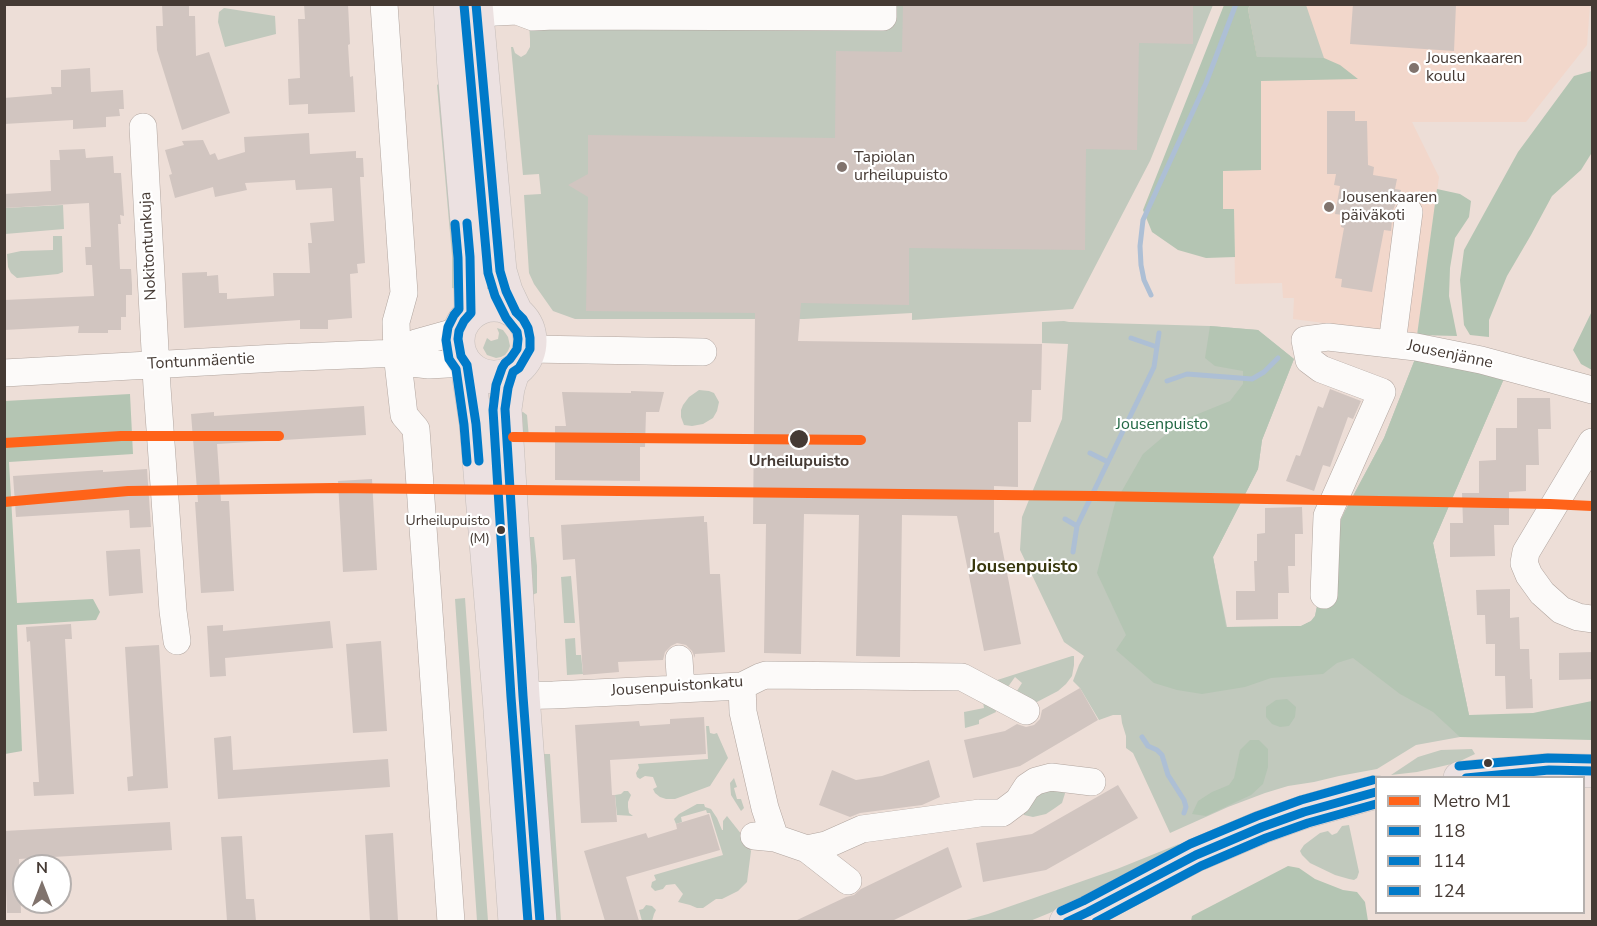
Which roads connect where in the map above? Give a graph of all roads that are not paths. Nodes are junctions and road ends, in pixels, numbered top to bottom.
1 (384, 4) edge
2 (884, 4) edge
3 (467, 16) edge
4 (142, 127) dead end
5 (1409, 212) dead end
6 (516, 312) junction
7 (465, 322) junction
8 (1392, 344) junction
9 (703, 352) dead end
10 (398, 353) junction
11 (521, 360) junction
12 (156, 364) junction
13 (466, 364) junction
14 (4, 373) edge
15 (1593, 390) edge
16 (1593, 442) edge
17 (1324, 595) dead end
18 (1593, 619) edge
19 (177, 641) dead end
20 (679, 659) dead end
21 (742, 686) junction
22 (681, 689) junction
23 (511, 696) junction
24 (1026, 711) dead end
25 (1593, 771) edge
26 (1473, 776) edge
27 (1092, 782) dead end
28 (1375, 793) edge
29 (807, 849) junction
30 (848, 881) dead end
31 (1076, 918) edge
32 (451, 921) edge
33 (515, 921) edge
34 (540, 921) edge

1 - 10 street
2 - 3 street
3 - 6 main road
3 - 7 main road
4 - 12 street, Nokitontunkuja
5 - 8 street
6 - 7 main road
6 - 11 main road
7 - 10 street, Tontunmäentie
7 - 13 main road
8 - 15 street, Jousenjänne
8 - 17 street, Jousenjänne
9 - 11 street
10 - 12 street, Tontunmäentie
10 - 13 street, Tontunmäentie
10 - 32 street
11 - 13 main road
11 - 23 main road
12 - 14 street, Tontunmäentie
12 - 19 street, Nokitontunkuja
13 - 23 main road
16 - 18 street
20 - 22 street
21 - 22 street, Jousenpuistonkatu
21 - 24 street, Jousenpuistonkatu
21 - 29 street
22 - 23 street, Jousenpuistonkatu
23 - 33 main road
23 - 34 main road
25 - 26 main road
27 - 29 street
28 - 31 main road
29 - 30 street

